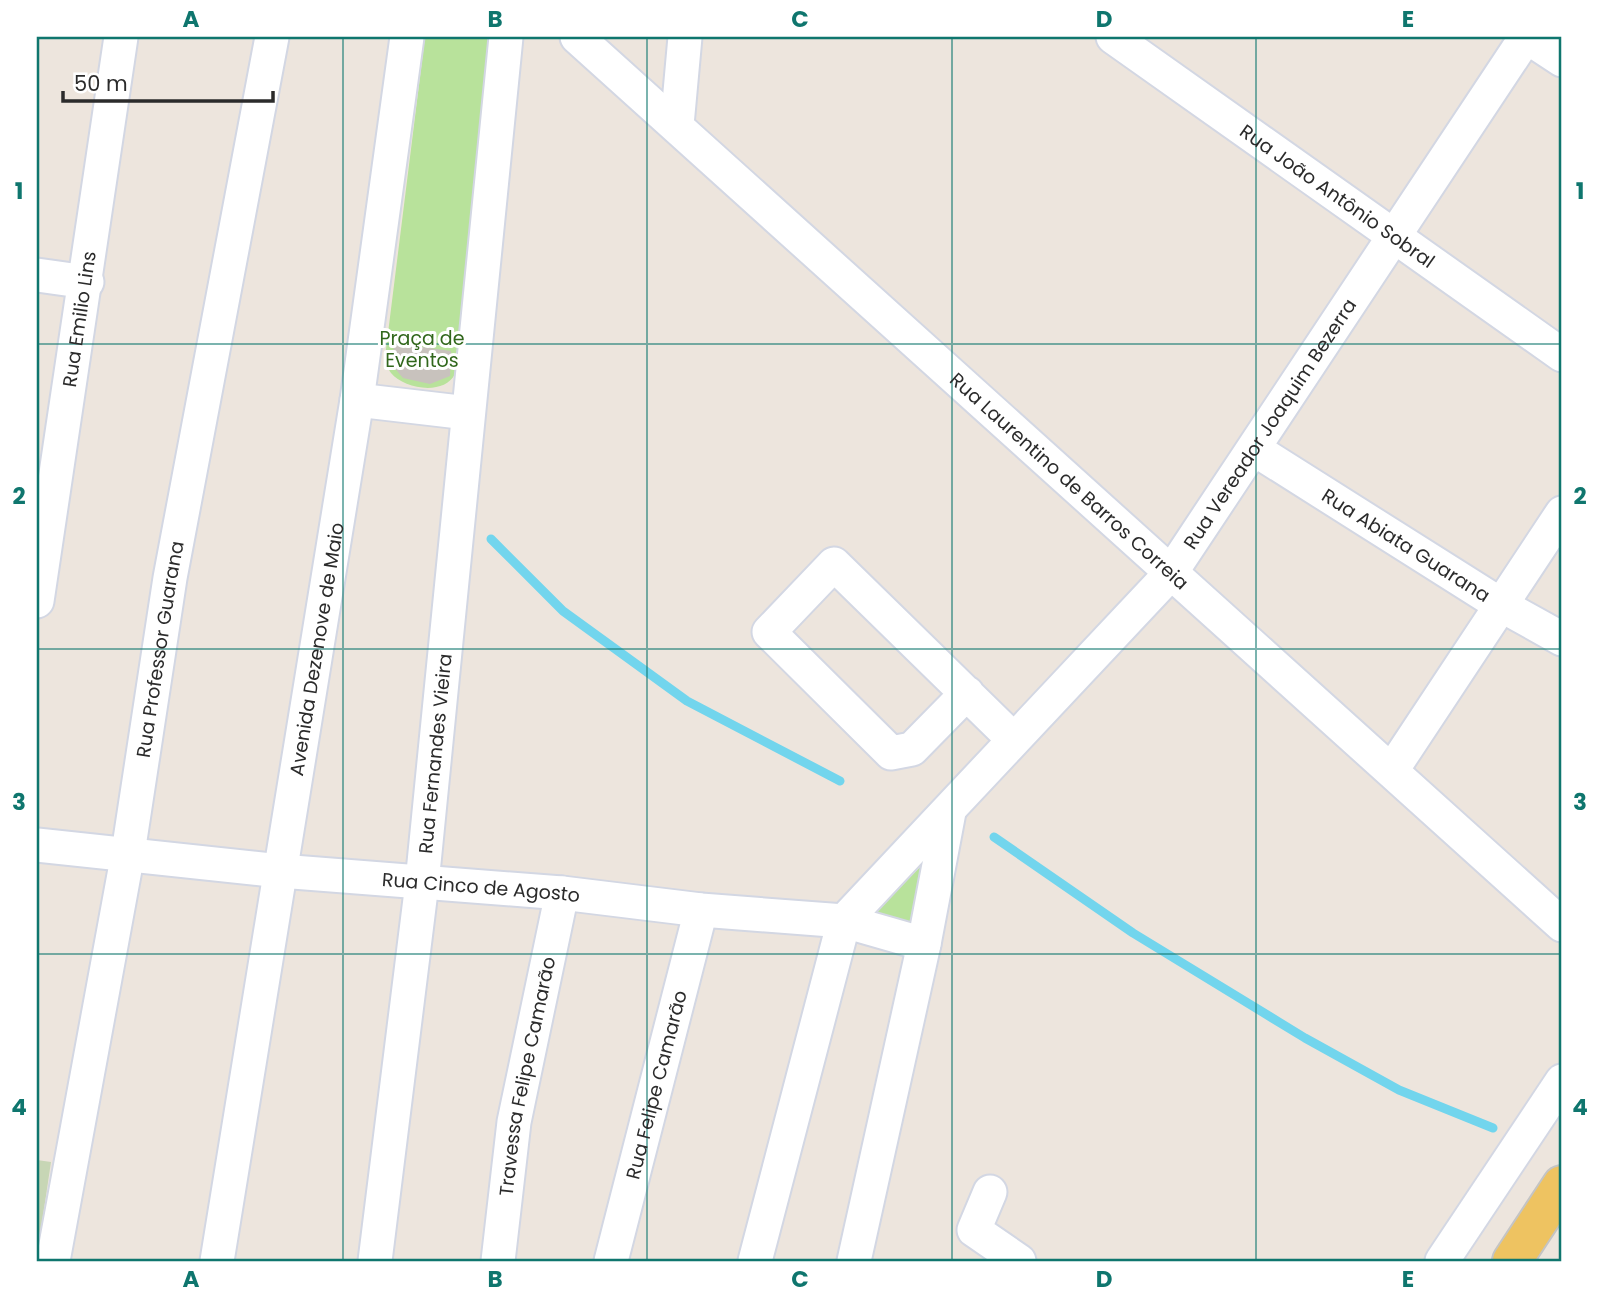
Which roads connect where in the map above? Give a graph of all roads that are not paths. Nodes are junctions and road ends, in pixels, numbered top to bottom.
1 (121, 37) edge
2 (272, 37) edge
3 (407, 37) edge
4 (506, 37) edge
5 (578, 37) edge
6 (685, 37) edge
7 (1113, 37) edge
8 (1526, 37) edge
9 (1562, 60) edge
10 (677, 125) junction
11 (1392, 237) junction
12 (37, 275) edge
13 (87, 282) junction
14 (1562, 355) edge
15 (356, 400) junction
16 (468, 413) junction
17 (1254, 449) junction
18 (1562, 513) edge
19 (1170, 574) junction
20 (37, 601) edge
21 (1501, 605) junction
22 (1562, 639) edge
23 (967, 692) junction
24 (1013, 739) junction
25 (1392, 770) junction
26 (949, 812) junction
27 (37, 845) edge
28 (128, 853) junction
29 (281, 871) junction
30 (422, 883) junction
31 (562, 893) junction
32 (701, 910) junction
33 (844, 921) junction
34 (1562, 925) edge
35 (924, 944) junction
36 (1562, 1081) edge
37 (1562, 1185) edge
38 (990, 1192) dead end
39 (53, 1261) edge
40 (217, 1261) edge
41 (376, 1261) edge
42 (498, 1261) edge
43 (611, 1261) edge
44 (755, 1261) edge
45 (854, 1261) edge
46 (1019, 1261) edge
47 (1442, 1261) edge
48 (1512, 1261) edge

1 - 13 street, Rua Emilio Lins
2 - 28 street, Rua Professor Guarana
3 - 15 street, Avenida Dezenove de Maio
4 - 16 street
5 - 10 street, Rua Laurentino de Barros Correia
6 - 10 street
7 - 11 street, Rua João Antônio Sobral
8 - 9 street
8 - 11 street, Rua Vereador Joaquim Bezerra
10 - 19 street, Rua Laurentino de Barros Correia
11 - 14 street, Rua João Antônio Sobral
11 - 17 street, Rua Vereador Joaquim Bezerra
12 - 13 street
13 - 20 street, Rua Emilio Lins
15 - 16 street
15 - 29 street, Avenida Dezenove de Maio
16 - 30 street, Rua Fernandes Vieira
17 - 19 street, Rua Vereador Joaquim Bezerra
17 - 21 street, Rua Abiata Guarana
18 - 21 street
19 - 24 street, Rua Vereador Joaquim Bezerra
19 - 25 street, Rua Laurentino de Barros Correia
21 - 22 street, Rua Abiata Guarana
21 - 25 street
23 - 23 street
23 - 24 street
24 - 26 street, Rua Vereador Joaquim Bezerra
25 - 34 street, Rua Laurentino de Barros Correia
26 - 33 street, Rua Vereador Joaquim Bezerra
26 - 35 street
27 - 28 street, Rua Cinco de Agosto
28 - 29 street, Rua Cinco de Agosto
28 - 39 street, Rua Professor Guarana
29 - 30 street, Rua Cinco de Agosto
29 - 40 street, Avenida Dezenove de Maio
30 - 31 street, Rua Cinco de Agosto
30 - 41 street, Rua Fernandes Vieira
31 - 32 street, Rua Cinco de Agosto
31 - 42 street, Travessa Felipe Camarão
32 - 33 street, Rua Cinco de Agosto
32 - 43 street, Rua Felipe Camarão
33 - 35 street, Rua Cinco de Agosto
33 - 44 street
35 - 45 street
36 - 47 street
37 - 48 main road
38 - 46 street

